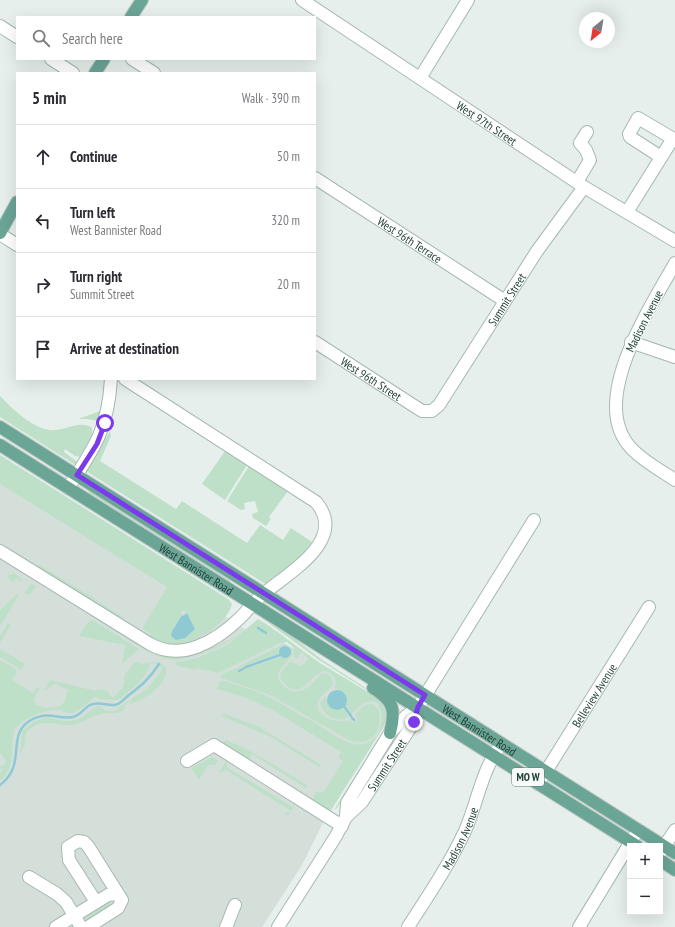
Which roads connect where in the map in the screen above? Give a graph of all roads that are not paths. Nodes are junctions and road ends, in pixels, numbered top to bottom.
1 (142, 0) edge
2 (302, 0) edge
3 (468, 0) edge
4 (132, 16) edge
5 (0, 26) edge
6 (16, 36) edge
7 (53, 60) edge
8 (103, 60) edge
9 (134, 60) edge
10 (71, 72) edge
11 (96, 72) edge
12 (152, 72) edge
13 (420, 78) junction
14 (587, 132) dead end
15 (661, 156) dead end
16 (316, 179) edge
17 (580, 184) junction
18 (16, 204) edge
19 (626, 212) junction
20 (0, 233) edge
21 (675, 241) edge
22 (16, 244) edge
23 (675, 263) edge
24 (505, 301) junction
25 (631, 342) junction
26 (316, 343) edge
27 (675, 357) edge
28 (111, 380) edge
29 (127, 380) edge
30 (429, 411) joint
31 (0, 427) edge
32 (0, 445) edge
33 (77, 475) junction
34 (675, 480) edge
35 (68, 488) junction
36 (534, 520) dead end
37 (0, 551) edge
38 (264, 593) junction
39 (252, 603) junction
40 (649, 607) dead end
41 (313, 642) junction
42 (425, 695) junction
43 (418, 707) junction
44 (390, 733) junction
45 (501, 744) junction
46 (492, 755) junction
47 (187, 761) dead end
48 (546, 771) junction
49 (538, 784) junction
50 (344, 821) junction
51 (638, 830) junction
52 (675, 830) edge
53 (632, 843) edge
54 (634, 843) edge
55 (654, 843) edge
56 (663, 848) edge
57 (663, 850) edge
58 (675, 853) edge
59 (627, 855) edge
60 (663, 862) edge
61 (675, 870) edge
62 (31, 875) dead end
63 (120, 897) junction
64 (96, 902) junction
65 (238, 907) dead end
66 (75, 916) junction
67 (228, 924) edge
68 (56, 927) edge
69 (81, 927) edge
70 (88, 927) edge
71 (278, 927) edge
72 (408, 927) edge
73 (579, 927) edge

1 - 4 main road
2 - 13 street, West 97th Street
3 - 13 street
5 - 6 street
7 - 10 street
8 - 11 main road
9 - 12 street
13 - 17 street, West 97th Street
14 - 17 street, Summit Street
15 - 19 street
16 - 24 street, West 96th Terrace
17 - 19 street, West 97th Street
17 - 24 street, Summit Street
18 - 20 main road
19 - 21 street, West 97th Street
20 - 22 street
23 - 25 street, Madison Avenue
24 - 30 street, Summit Street
25 - 27 street
25 - 34 street, Madison Avenue
26 - 30 street, West 96th Street
28 - 33 street
29 - 38 street
31 - 33 main road, West Bannister Road / MO W
32 - 35 main road, West Bannister Road / MO W
33 - 35 street
33 - 38 main road, West Bannister Road / MO W
35 - 39 main road, West Bannister Road / MO W
36 - 42 street
37 - 39 street
38 - 39 street
38 - 42 main road, West Bannister Road / MO W
39 - 41 main road, West Bannister Road / MO W
40 - 48 street, Belleview Avenue
41 - 43 main road, West Bannister Road / MO W
41 - 44 main road
42 - 43 street
42 - 45 main road, West Bannister Road / MO W
43 - 44 street, Summit Street
43 - 46 main road, West Bannister Road / MO W
43 - 50 street, Summit Street
44 - 50 street, Summit Street
45 - 46 street, Madison Avenue
45 - 48 main road, West Bannister Road / MO W
46 - 49 main road, West Bannister Road / MO W
46 - 72 street, Madison Avenue
47 - 50 street
48 - 49 street, Belleview Avenue
48 - 51 main road, West Bannister Road / MO W
49 - 53 main road, West Bannister Road / MO W
50 - 71 street, Summit Street
51 - 54 street
51 - 55 main road, West Bannister Road / MO W
52 - 56 street
57 - 58 main road, West Bannister Road / MO W
59 - 73 street
60 - 61 main road
62 - 66 street
63 - 64 street
63 - 64 street
63 - 70 street
64 - 66 street
65 - 67 street
66 - 68 street
66 - 69 street

